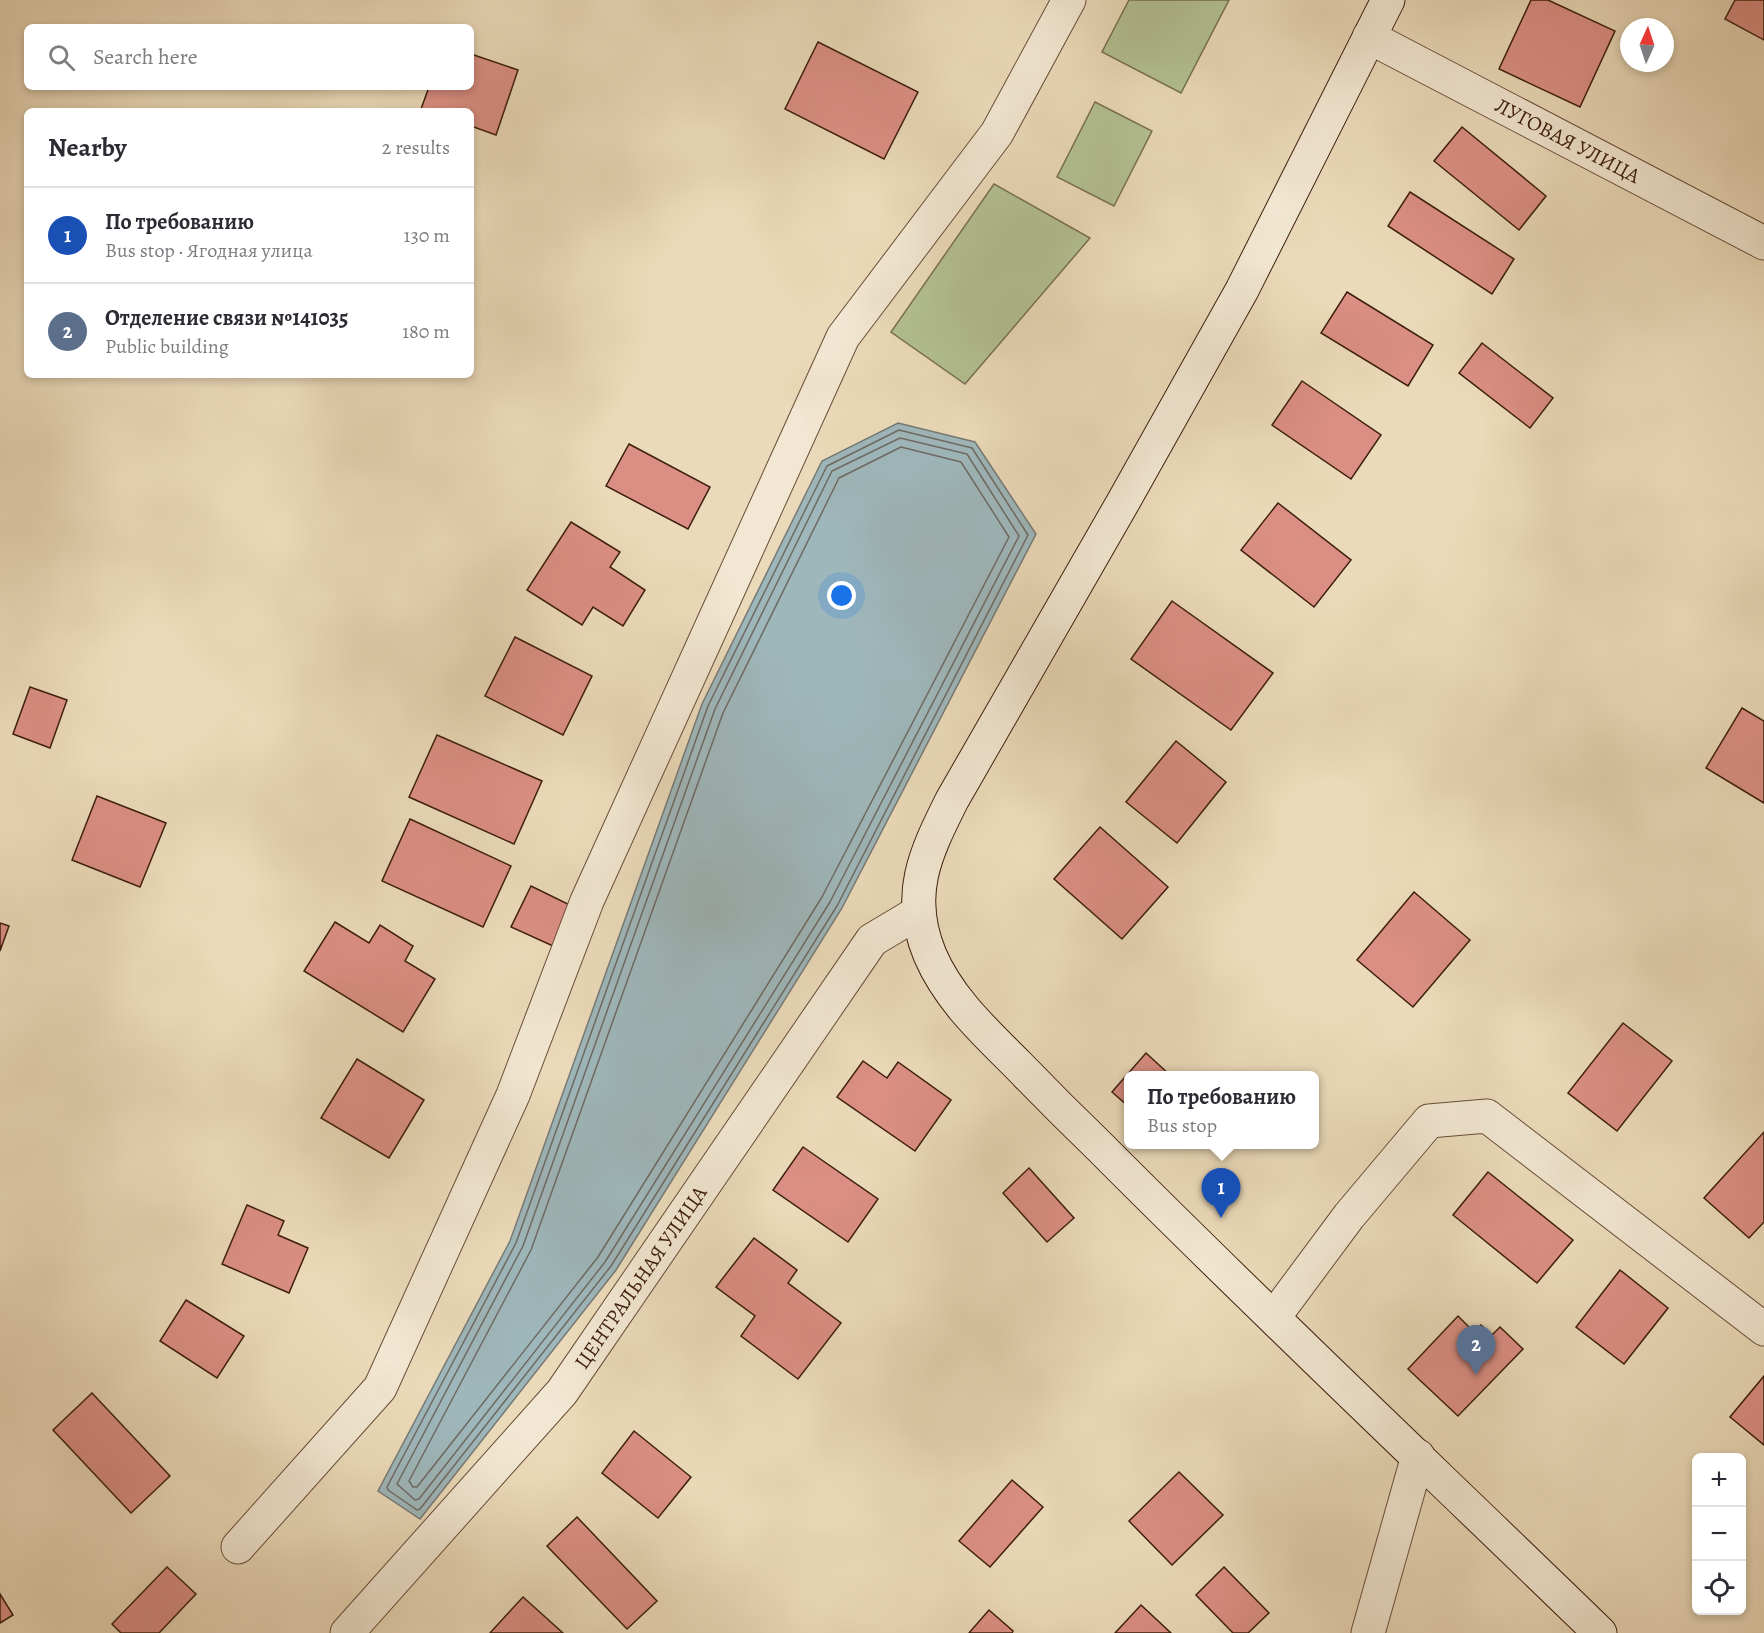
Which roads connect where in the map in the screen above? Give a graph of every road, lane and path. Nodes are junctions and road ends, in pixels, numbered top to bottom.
1 (1069, 0) edge
2 (1388, 0) edge
3 (1369, 37) junction
4 (1764, 243) edge
5 (919, 912) junction
6 (1274, 1317) junction
7 (1764, 1329) edge
8 (1418, 1456) junction
9 (238, 1547) dead end
10 (347, 1633) edge
11 (1368, 1633) edge
12 (1600, 1633) edge

1 - 9 street
2 - 3 street
3 - 4 street, ЛУГОВАЯ УЛИЦА
3 - 5 street
5 - 6 street
5 - 10 street, ЦЕНТРАЛЬНАЯ УЛИЦА
6 - 7 street
6 - 8 street
8 - 11 street
8 - 12 street

